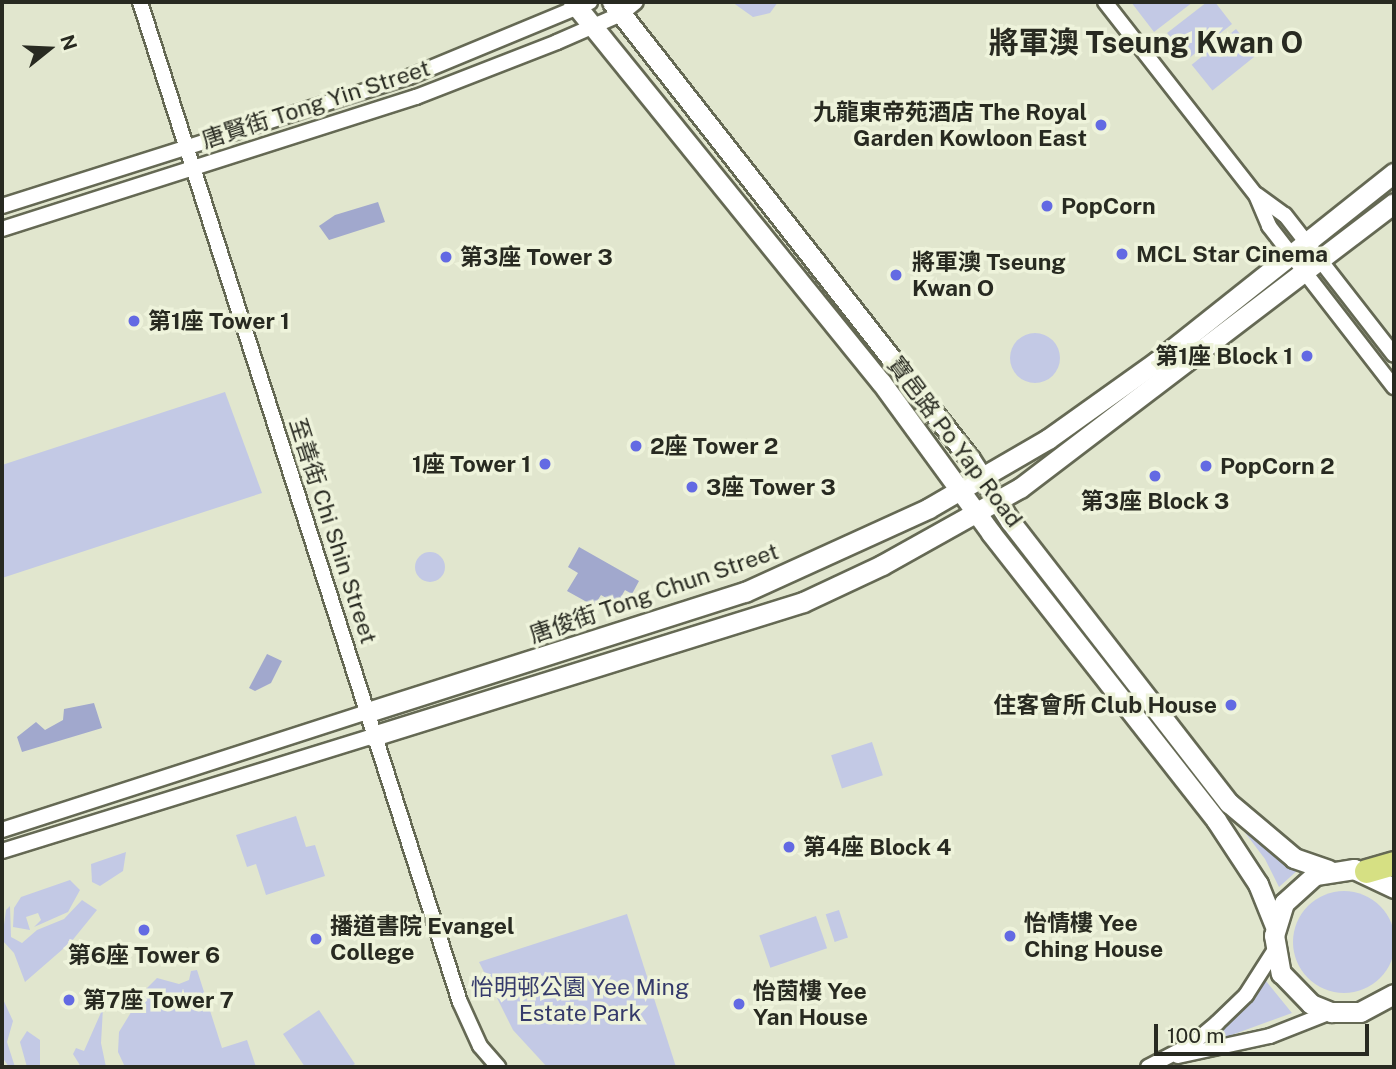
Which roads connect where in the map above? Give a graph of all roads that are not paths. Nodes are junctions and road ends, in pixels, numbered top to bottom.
1 (141, 2) edge
2 (1105, 2) edge
3 (581, 4) edge
4 (623, 6) edge
5 (593, 27) junction
6 (188, 147) junction
7 (194, 167) junction
8 (1394, 173) edge
9 (1256, 195) junction
10 (1394, 203) edge
11 (2, 206) edge
12 (2, 229) edge
13 (1307, 244) junction
14 (1291, 256) junction
15 (1312, 268) junction
16 (1394, 355) edge
17 (1394, 387) edge
18 (983, 479) junction
19 (960, 491) junction
20 (997, 501) junction
21 (977, 513) junction
22 (809, 564) junction
23 (803, 602) junction
24 (368, 712) junction
25 (373, 736) junction
26 (2, 830) edge
27 (2, 851) edge
28 (1394, 863) edge
29 (1328, 870) junction
30 (1366, 871) junction
31 (1394, 888) edge
32 (1275, 926) junction
33 (1274, 951) junction
34 (1394, 994) edge
35 (1374, 1008) junction
36 (1394, 1011) edge
37 (1331, 1012) junction
38 (1166, 1059) junction
39 (498, 1067) edge
40 (1148, 1067) edge

1 - 6 street, 至善街 Chi Shin Street
2 - 9 street
3 - 5 main road, 寶邑路 Po Yap Road
3 - 6 street, 唐賢街 Tong Yin Street
4 - 5 street, 唐賢街 Tong Yin Street
4 - 18 main road, 寶邑路 Po Yap Road
5 - 7 street, 唐賢街 Tong Yin Street
5 - 19 main road, 寶邑路 Po Yap Road
6 - 7 street, 至善街 Chi Shin Street
6 - 11 street, 唐賢街 Tong Yin Street
7 - 12 street, 唐賢街 Tong Yin Street
7 - 24 street, 至善街 Chi Shin Street
8 - 13 main road, 唐俊街 Tong Chun Street
9 - 13 street
9 - 14 street
10 - 15 main road
13 - 14 main road, 唐俊街 Tong Chun Street
13 - 15 street
14 - 15 street
14 - 18 main road, 唐俊街 Tong Chun Street
15 - 16 street
15 - 17 street
15 - 20 main road
18 - 19 main road, 唐俊街 Tong Chun Street
18 - 20 main road, 寶邑路 Po Yap Road
19 - 21 main road, 寶邑路 Po Yap Road
19 - 22 main road, 唐俊街 Tong Chun Street
20 - 21 main road
20 - 29 main road, 寶邑路 Po Yap Road
21 - 23 main road
21 - 32 main road, 寶邑路 Po Yap Road
22 - 23 main road
22 - 24 main road, 唐俊街 Tong Chun Street
23 - 25 main road
24 - 25 street, 至善街 Chi Shin Street
24 - 26 street, 唐俊街 Tong Chun Street
25 - 27 street
25 - 39 street, 至善街 Chi Shin Street
28 - 30 main road
29 - 30 main road, 寶邑路 Po Yap Road
29 - 32 main road, 寶邑路 Po Yap Road
30 - 31 main road, 寶邑路 Po Yap Road
32 - 33 main road, 寶邑路 Po Yap Road
33 - 37 main road, 寶邑路 Po Yap Road
33 - 38 street
34 - 35 main road
35 - 36 main road
35 - 37 main road
37 - 38 street
38 - 40 street

